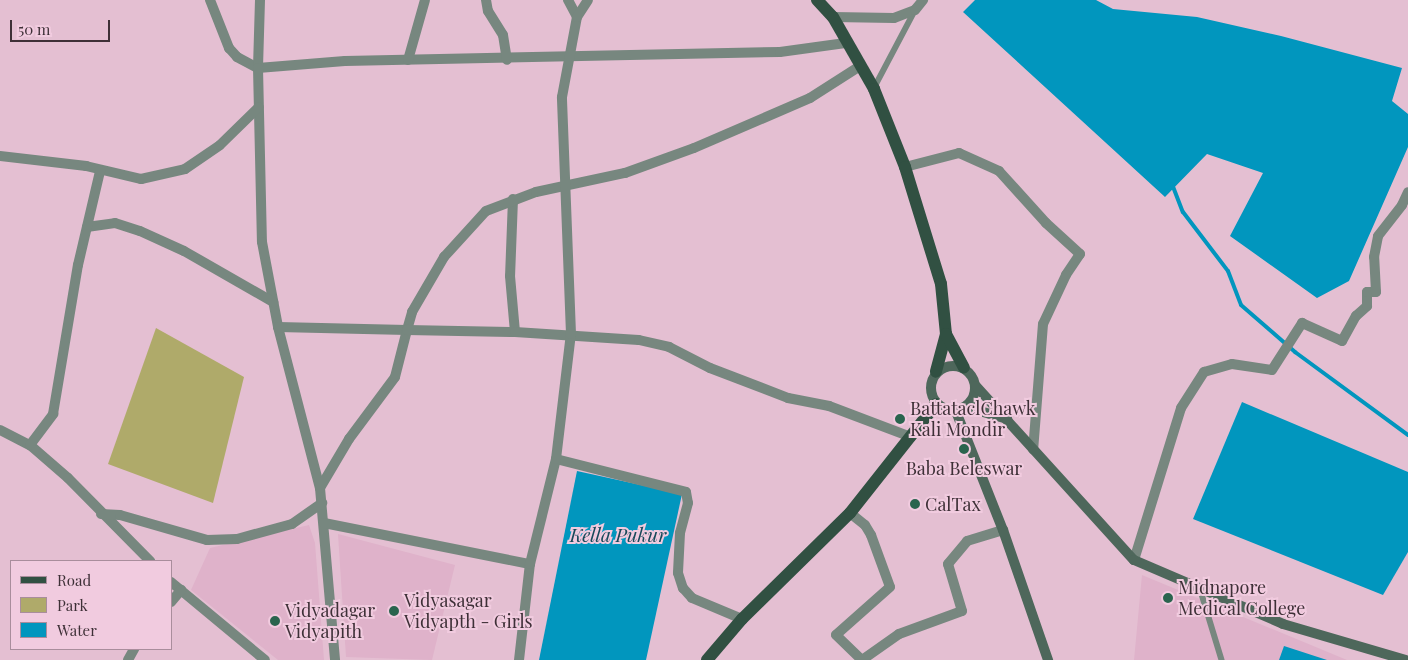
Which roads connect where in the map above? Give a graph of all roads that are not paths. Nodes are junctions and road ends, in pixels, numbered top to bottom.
1 (210, 0) edge
2 (260, 0) edge
3 (425, 0) edge
4 (486, 0) edge
5 (568, 0) edge
6 (588, 0) edge
7 (817, 0) edge
8 (923, 0) edge
9 (915, 10) junction
10 (577, 17) junction
11 (833, 17) junction
12 (845, 43) junction
13 (569, 55) junction
14 (408, 60) junction
15 (506, 60) junction
16 (860, 66) junction
17 (258, 68) junction
18 (874, 89) junction
19 (259, 107) junction
20 (0, 156) edge
21 (905, 167) junction
22 (100, 171) junction
23 (567, 184) junction
24 (1408, 192) edge
25 (513, 199) junction
26 (88, 227) junction
27 (273, 302) junction
28 (278, 327) junction
29 (406, 330) junction
30 (515, 332) junction
31 (572, 334) junction
32 (946, 334) junction
33 (964, 368) junction
34 (936, 372) junction
35 (976, 386) junction
36 (936, 404) junction
37 (966, 406) junction
38 (955, 409) junction
39 (1008, 419) junction
40 (0, 430) edge
41 (911, 437) junction
42 (30, 445) junction
43 (1033, 450) junction
44 (556, 459) junction
45 (320, 488) junction
46 (322, 503) junction
47 (850, 513) junction
48 (101, 514) junction
49 (324, 523) junction
50 (1003, 530) junction
51 (149, 560) edge
52 (1134, 560) junction
53 (530, 564) junction
54 (172, 583) edge
55 (181, 590) junction
56 (1202, 591) junction
57 (172, 601) edge
58 (742, 619) junction
59 (265, 660) edge
60 (335, 660) edge
61 (519, 660) edge
62 (707, 660) edge
63 (1048, 660) edge
64 (1222, 660) edge
65 (1406, 660) edge

1 - 17 street
2 - 17 street
3 - 14 street
4 - 15 street
5 - 10 street
6 - 10 street
7 - 11 main road
8 - 9 street
9 - 11 street
9 - 18 lane
10 - 13 street
11 - 12 main road
12 - 13 street
12 - 16 main road
13 - 15 street
13 - 23 street
14 - 15 street
14 - 17 street
16 - 18 main road
16 - 23 street
17 - 19 street
18 - 21 main road
19 - 22 street
19 - 27 street
20 - 22 street
21 - 32 main road
21 - 43 street
22 - 26 street
23 - 25 street
23 - 31 street
24 - 52 street
25 - 29 street
25 - 30 street
26 - 27 street
26 - 42 street
27 - 28 street
28 - 29 street
28 - 45 street
29 - 30 street
29 - 45 street
30 - 31 street
31 - 41 street
31 - 44 street
32 - 33 main road
32 - 34 main road
33 - 34 main road
33 - 35 main road
34 - 36 main road
35 - 37 main road
35 - 39 main road
36 - 38 main road
36 - 41 main road
37 - 38 main road
37 - 39 main road
38 - 50 main road
39 - 43 main road
40 - 42 street
41 - 47 main road
42 - 48 street
43 - 52 main road
44 - 53 street
44 - 58 street
45 - 46 street
46 - 48 street
46 - 49 street
47 - 50 street
47 - 58 main road
48 - 51 street
49 - 53 street
49 - 60 street
50 - 63 main road
52 - 56 main road
53 - 61 street
54 - 55 street
55 - 57 street
55 - 59 street
56 - 64 lane
56 - 65 main road
58 - 62 main road

